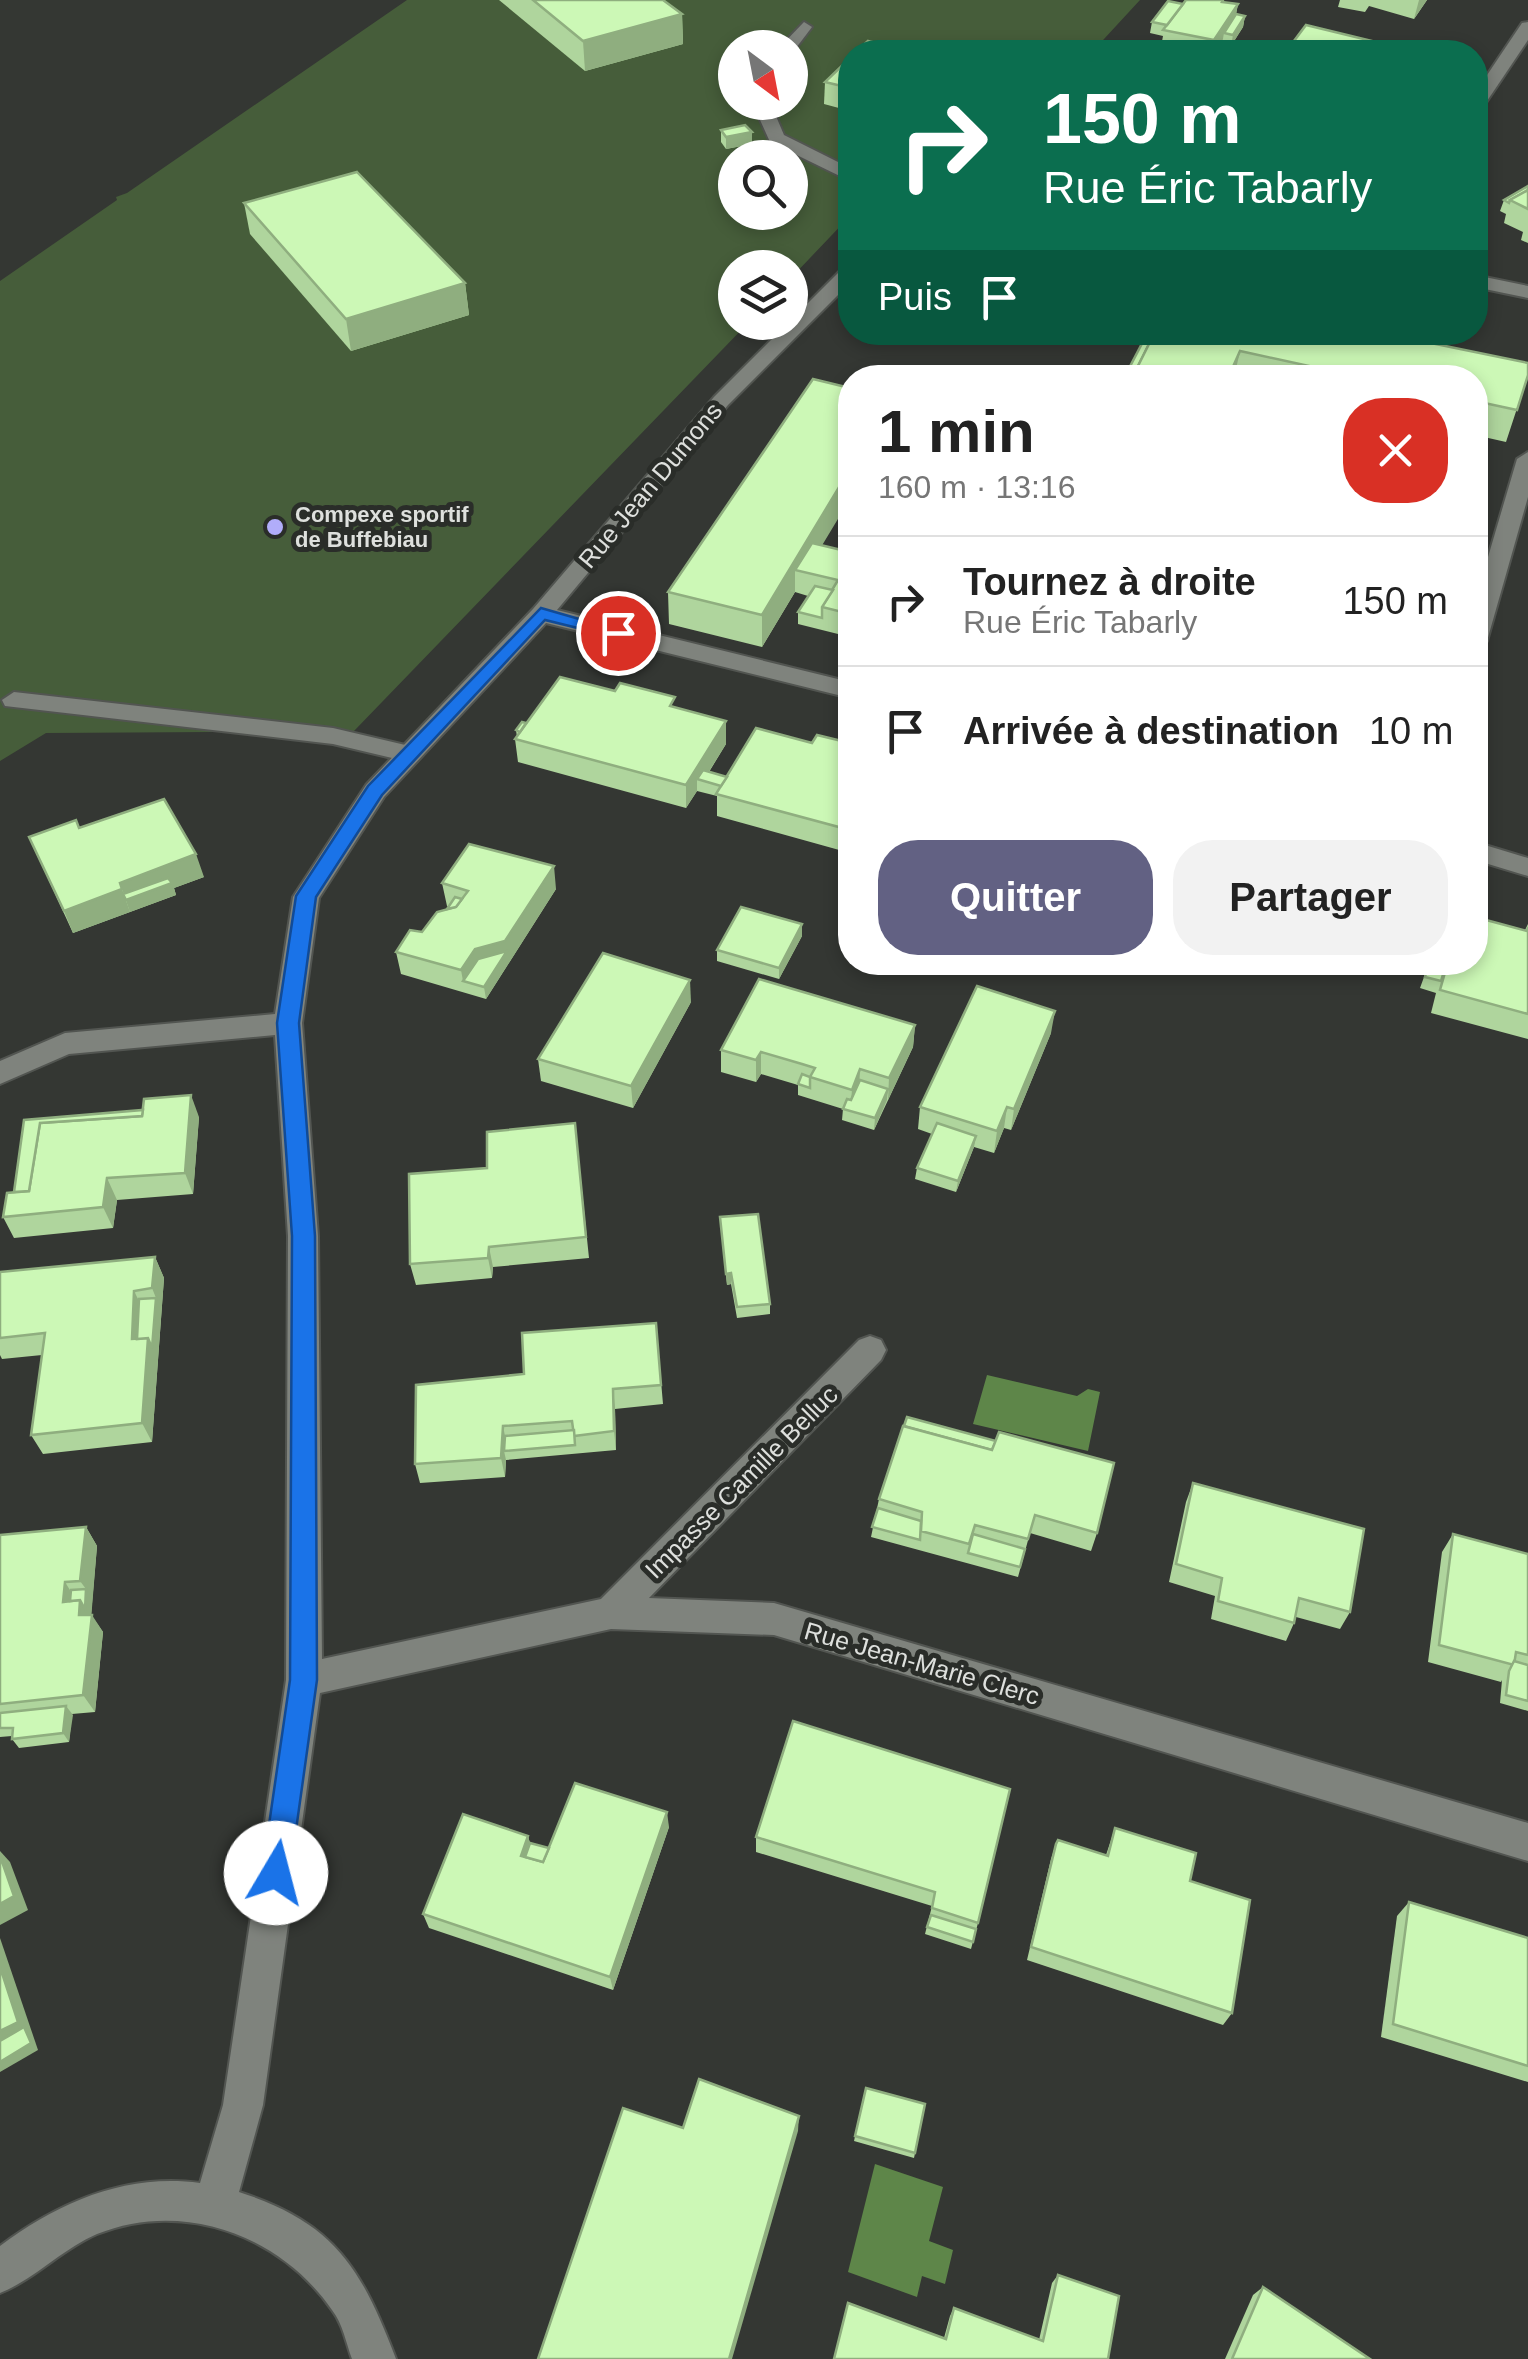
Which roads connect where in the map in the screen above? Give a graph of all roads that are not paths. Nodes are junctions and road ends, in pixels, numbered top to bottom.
1 (1528, 27) edge
2 (1488, 87) edge
3 (768, 120) edge
4 (838, 169) edge
5 (1488, 283) edge
6 (838, 284) edge
7 (1528, 292) edge
8 (1528, 459) edge
9 (1523, 491) edge
10 (1488, 600) edge
11 (541, 614) junction
12 (838, 687) edge
13 (14, 700) dead end
14 (409, 754) junction
15 (1488, 855) edge
16 (1528, 867) edge
17 (288, 1023) junction
18 (0, 1073) edge
19 (870, 1350) dead end
20 (612, 1613) junction
21 (304, 1680) junction
22 (1528, 1842) edge
23 (216, 2202) junction
24 (0, 2272) edge
25 (374, 2359) edge

1 - 2 street
3 - 4 street
5 - 7 street
6 - 11 street, Rue Jean Dumons
8 - 9 street
9 - 10 street
11 - 12 street
11 - 14 street, Rue Jean Dumons
13 - 14 street
14 - 17 street, Rue Jean Dumons
15 - 16 street
17 - 18 street
17 - 21 street, Rue Jean Dumons
19 - 20 street, Impasse Camille Belluc
20 - 21 street, Rue Jean-Marie Clerc
20 - 22 street, Rue Jean-Marie Clerc
21 - 23 street, Rue Jean Dumons
23 - 24 street
23 - 25 street

